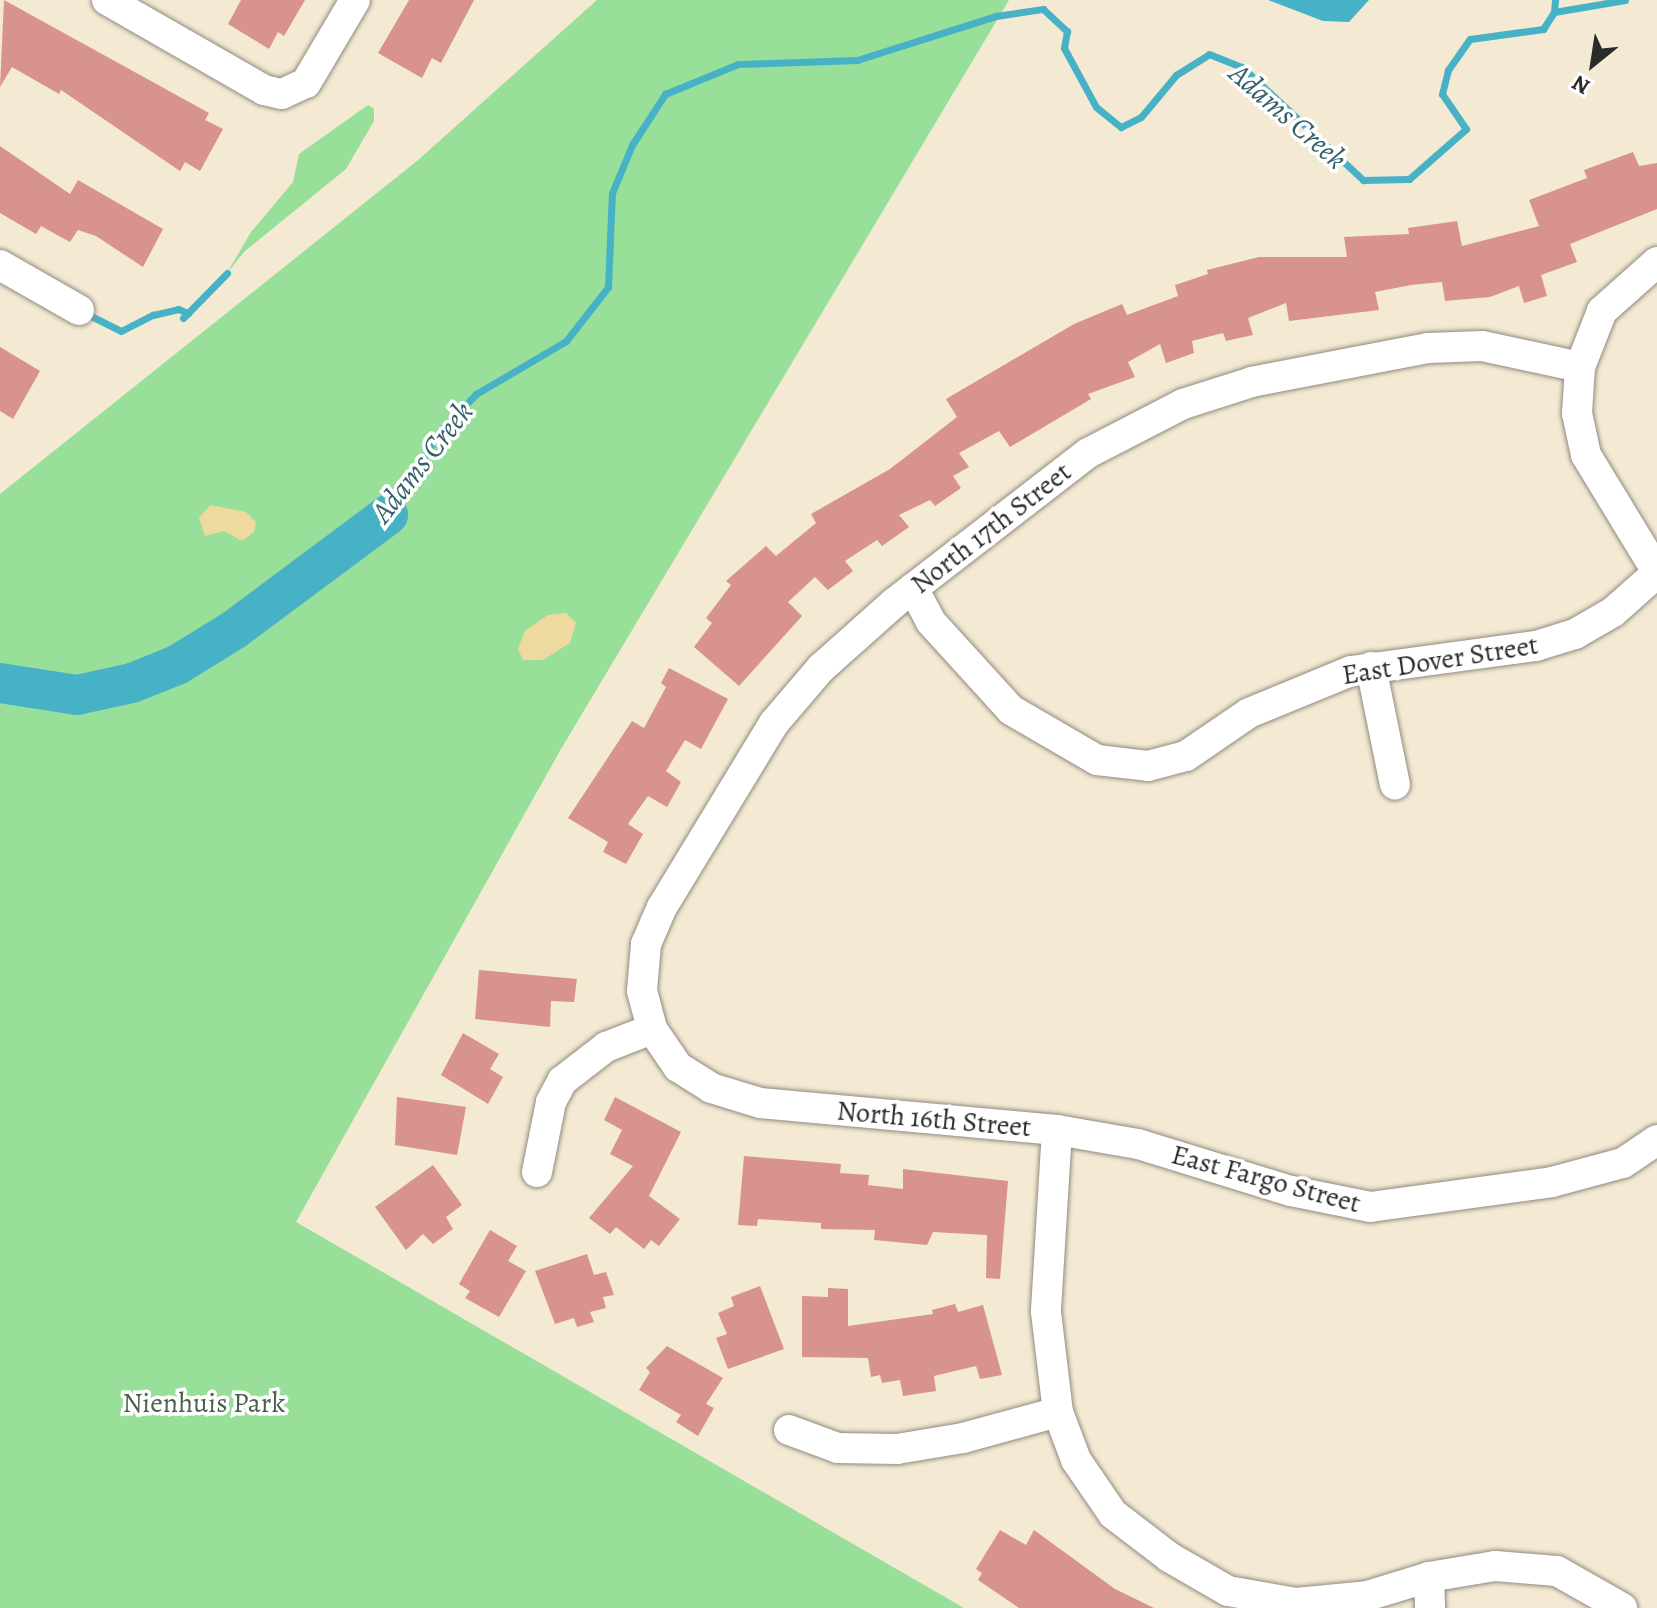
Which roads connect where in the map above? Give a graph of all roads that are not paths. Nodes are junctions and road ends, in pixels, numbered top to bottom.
1 (107, 0) edge
2 (355, 0) edge
3 (1657, 262) edge
4 (0, 265) edge
5 (79, 310) dead end
6 (1580, 367) junction
7 (1657, 573) edge
8 (913, 588) junction
9 (1371, 667) junction
10 (1395, 785) dead end
11 (652, 1029) junction
12 (1057, 1130) junction
13 (1657, 1140) edge
14 (537, 1172) dead end
15 (1058, 1412) junction
16 (789, 1430) dead end
17 (1429, 1577) junction
18 (1335, 1604) edge
19 (1430, 1608) edge
20 (1622, 1608) edge

1 - 2 street
3 - 6 street
4 - 5 street
6 - 7 street
6 - 8 street, North 17th Street
7 - 9 street, East Dover Street
8 - 9 street, East Dover Street
8 - 11 street, North 17th Street
9 - 10 street
11 - 12 street, North 16th Street
11 - 14 street
12 - 13 street, East Fargo Street
12 - 15 street, North 16th Street
15 - 16 street
15 - 18 street, North 16th Street
17 - 18 street, North 16th Street
17 - 19 street
17 - 20 street, North 16th Street

